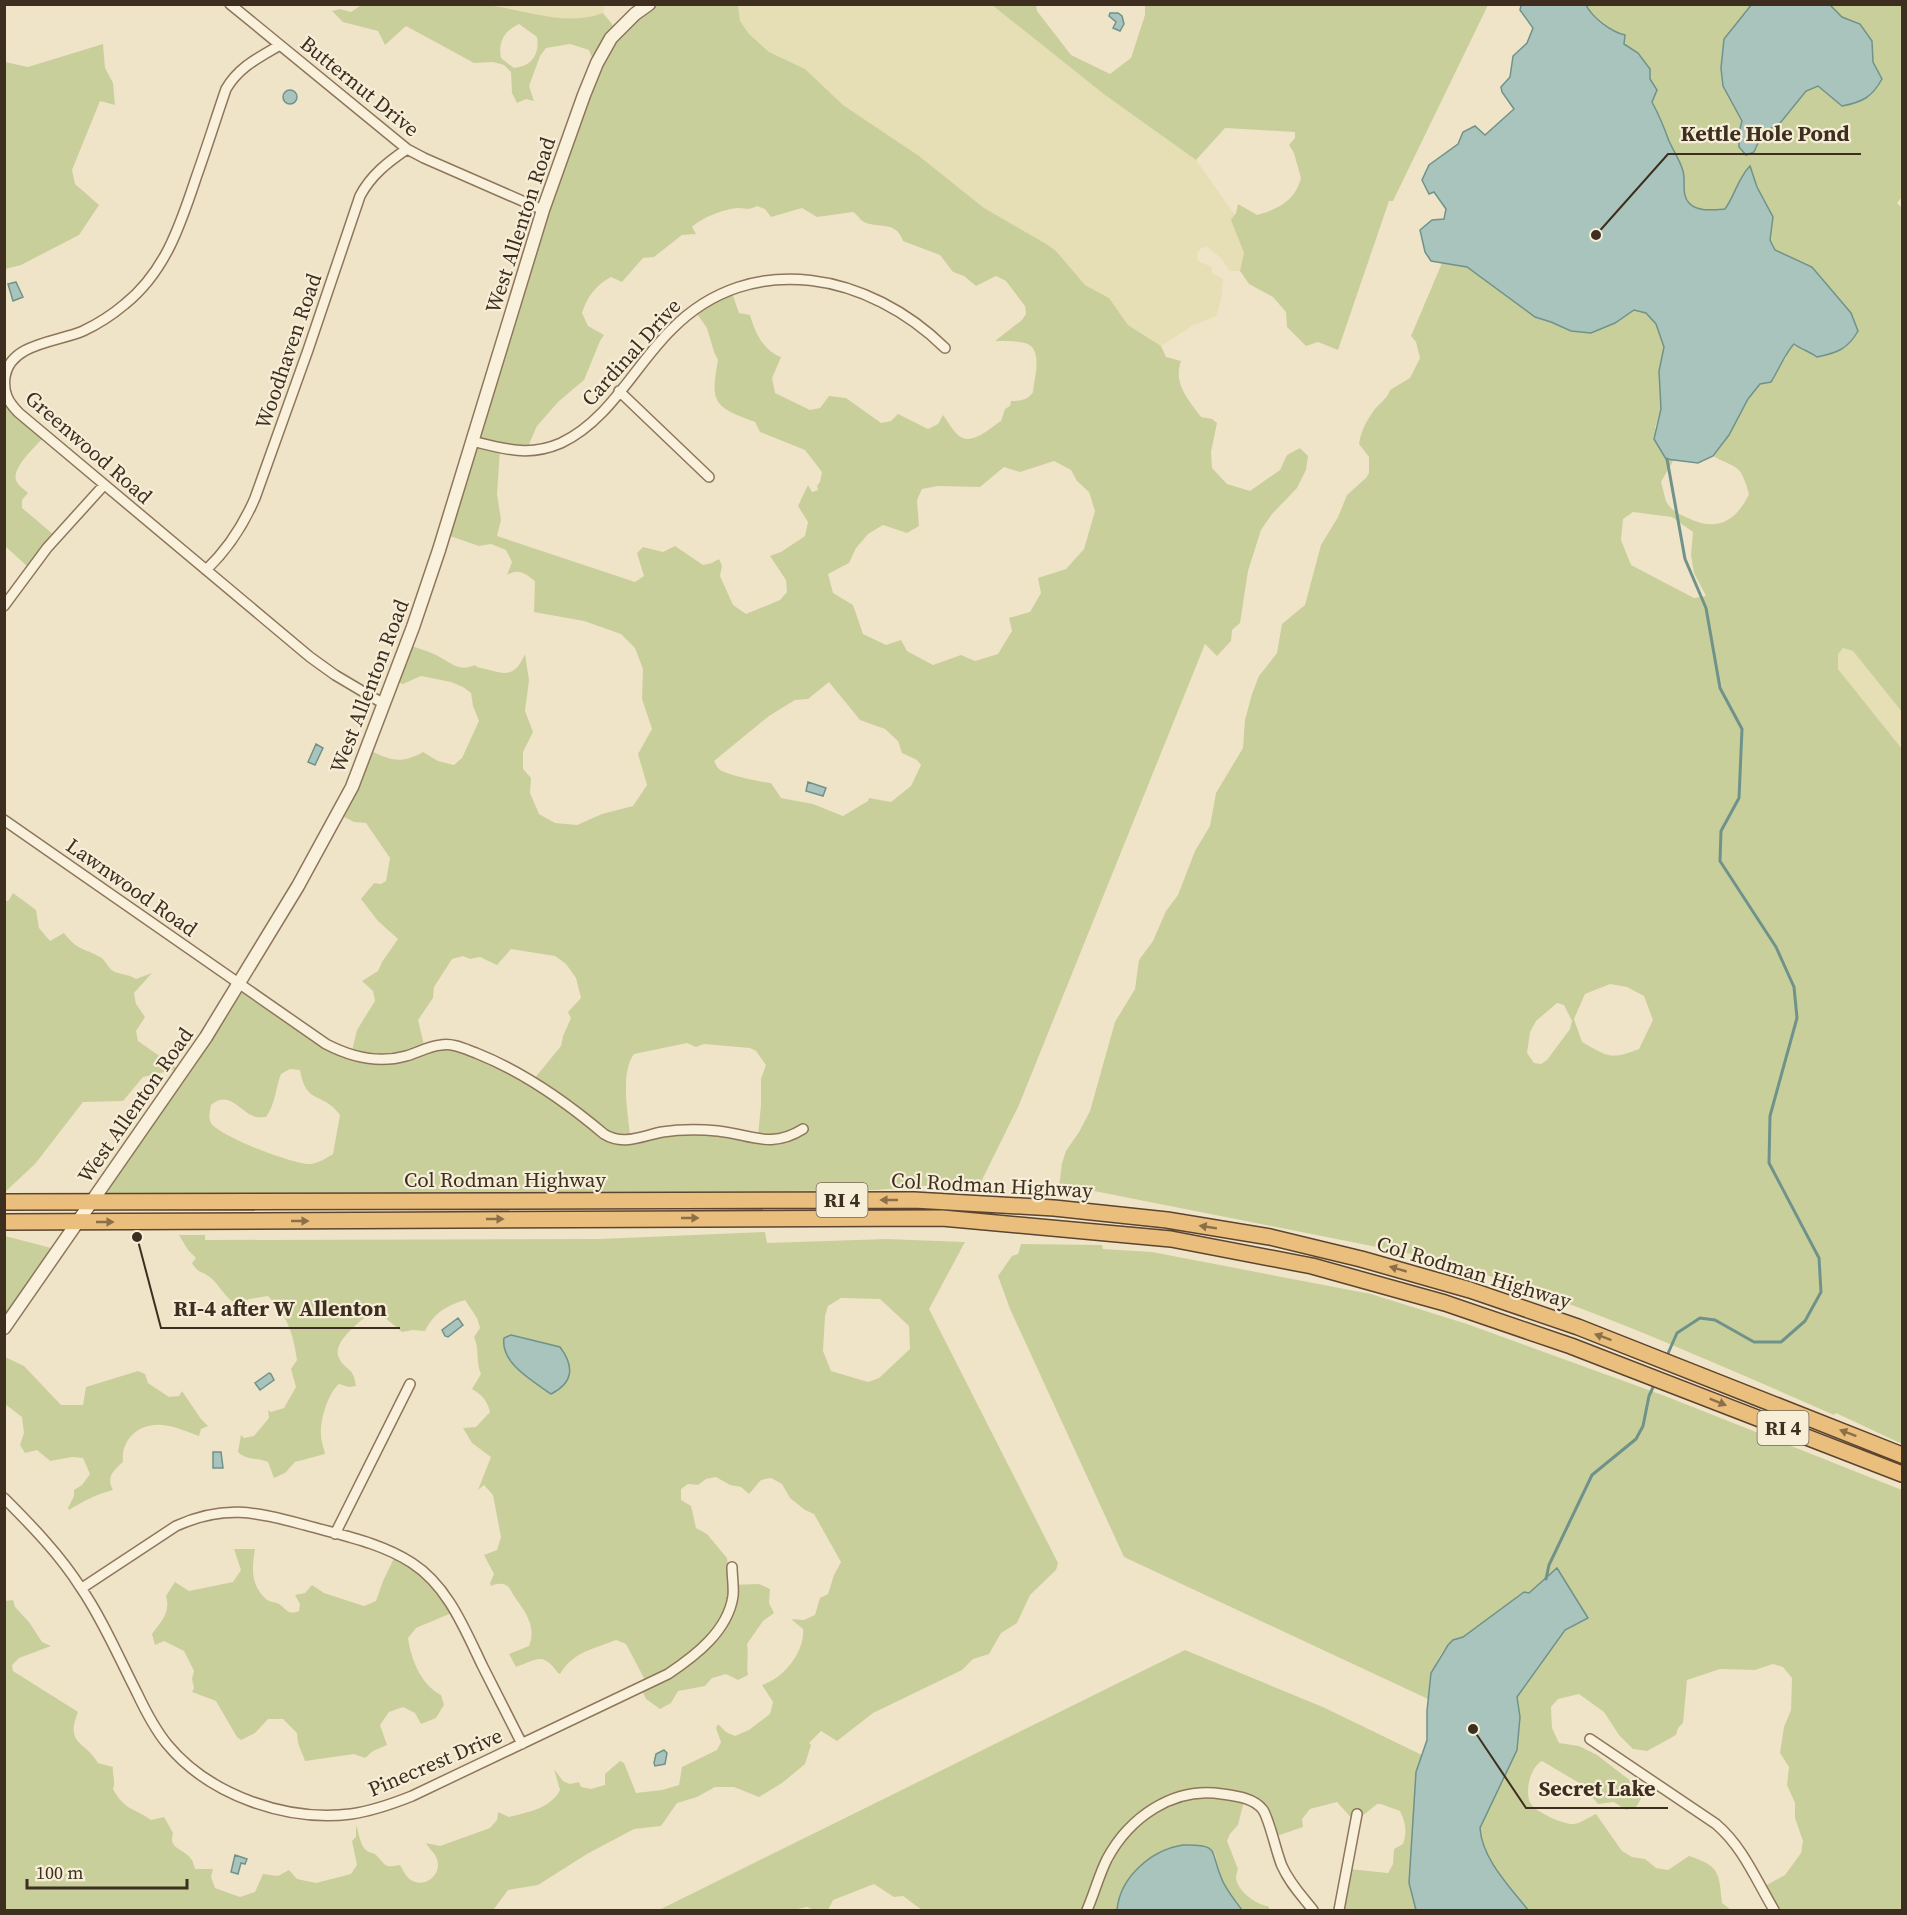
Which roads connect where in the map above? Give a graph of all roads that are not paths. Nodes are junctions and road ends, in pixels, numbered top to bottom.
1 (230, 4) edge
2 (649, 4) edge
3 (280, 45) junction
4 (407, 148) junction
5 (543, 210) junction
6 (945, 348) dead end
7 (619, 391) junction
8 (472, 441) junction
9 (709, 477) dead end
10 (104, 485) junction
11 (206, 570) junction
12 (4, 606) edge
13 (384, 704) junction
14 (4, 820) edge
15 (239, 983) junction
16 (803, 1129) dead end
17 (4, 1202) edge
18 (91, 1203) junction
19 (4, 1222) edge
20 (77, 1222) junction
21 (4, 1328) edge
22 (410, 1384) dead end
23 (1902, 1455) edge
24 (1902, 1474) edge
25 (4, 1498) edge
26 (335, 1534) junction
27 (732, 1567) dead end
28 (82, 1588) junction
29 (1590, 1738) dead end
30 (522, 1744) junction
31 (1357, 1814) dead end
32 (1088, 1911) edge
33 (1313, 1911) edge
34 (1340, 1911) edge
35 (1774, 1911) edge

1 - 3 street, Butternut Drive
2 - 5 street, West Allenton Road
3 - 4 street, Butternut Drive
3 - 10 street, Greenwood Road
4 - 5 street, Butternut Drive
4 - 11 street, Woodhaven Road
5 - 8 street, West Allenton Road
6 - 7 street, Cardinal Drive
7 - 8 street, Cardinal Drive
7 - 9 street
8 - 13 street, West Allenton Road
10 - 11 street, Greenwood Road
10 - 12 street
11 - 13 street, Greenwood Road
13 - 15 street, West Allenton Road
14 - 15 street, Lawnwood Road
15 - 16 street, Lawnwood Road
15 - 18 street, West Allenton Road
17 - 18 highway, Col Rodman Highway / RI 4
18 - 20 street, West Allenton Road
23 -> 18 highway, Col Rodman Highway / RI 4
19 - 20 highway, Col Rodman Highway / RI 4
20 - 21 street, West Allenton Road
20 -> 24 highway, Col Rodman Highway / RI 4
22 - 26 street
25 - 28 street, Pinecrest Drive
26 - 28 street
26 - 30 street
27 - 30 street, Pinecrest Drive
28 - 30 street, Pinecrest Drive
29 - 35 street
31 - 34 street
32 - 33 street

